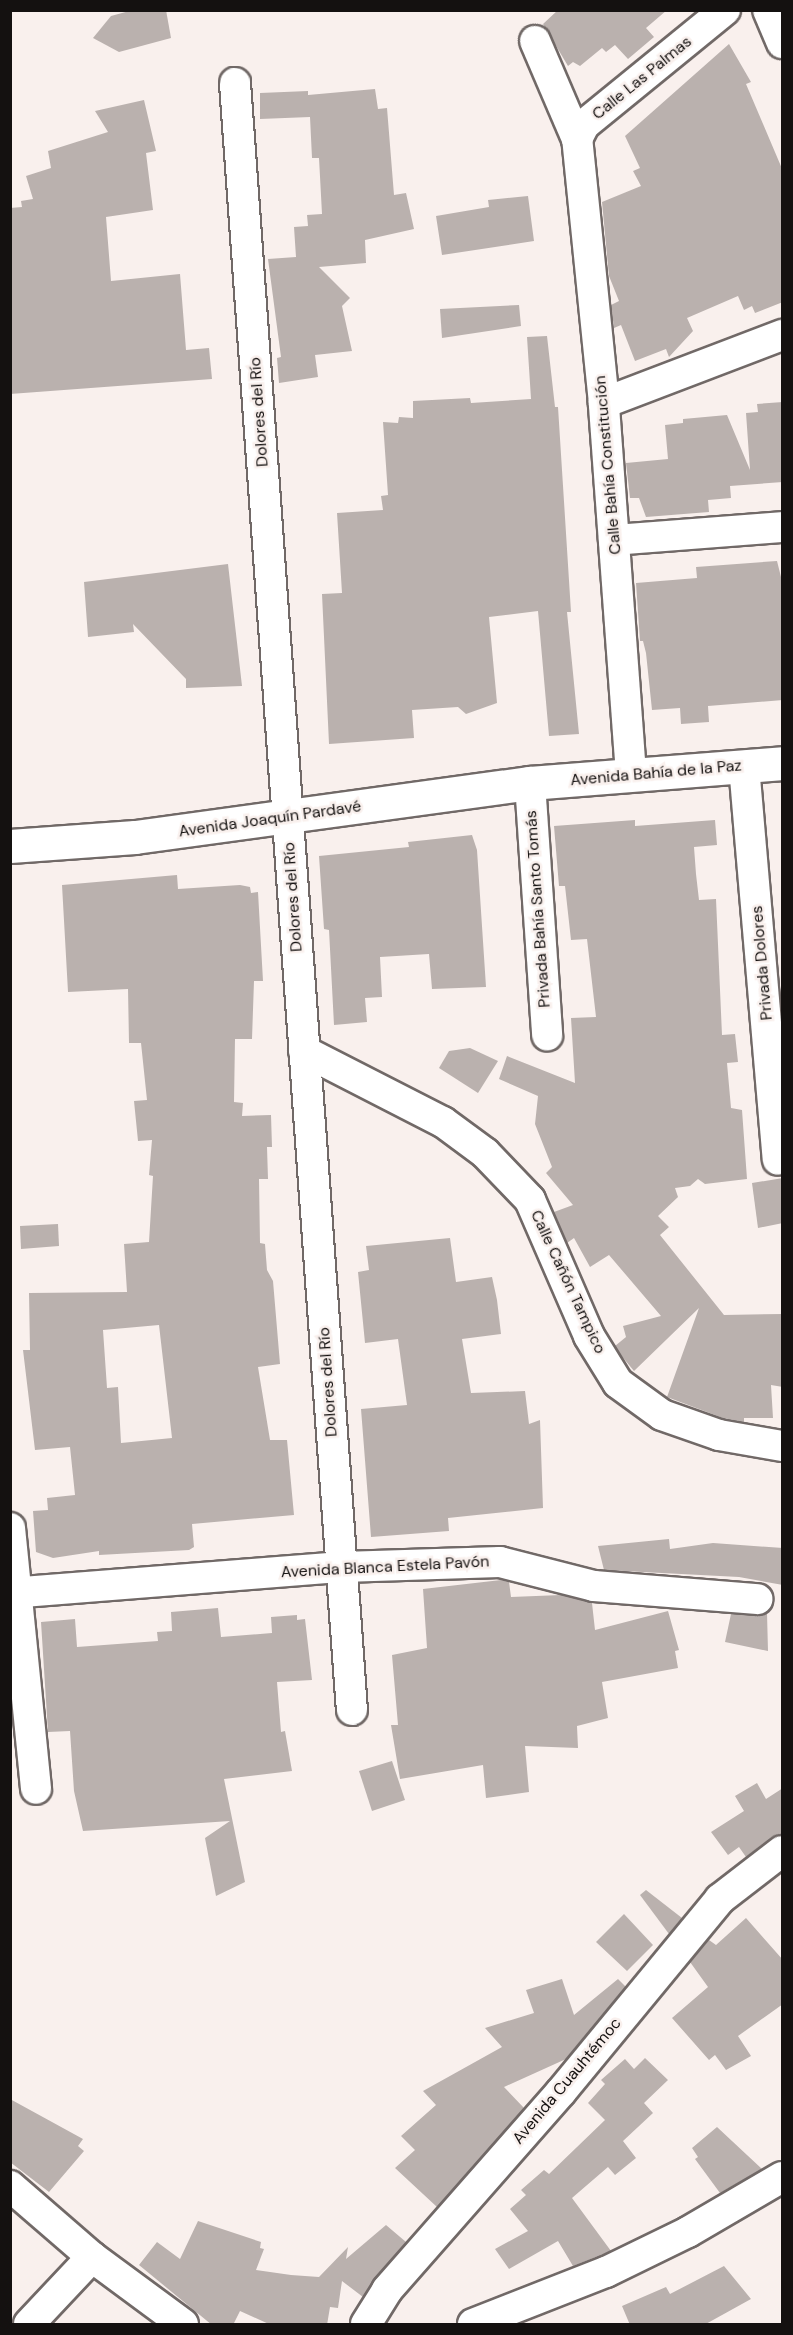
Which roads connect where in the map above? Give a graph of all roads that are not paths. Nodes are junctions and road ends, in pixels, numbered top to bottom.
1 (725, 10) edge
2 (768, 10) edge
3 (535, 41) dead end
4 (783, 43) edge
5 (235, 83) dead end
6 (577, 147) junction
7 (783, 335) edge
8 (604, 403) junction
9 (783, 527) edge
10 (614, 540) junction
11 (783, 763) edge
12 (744, 766) junction
13 (631, 774) junction
14 (530, 783) junction
15 (288, 818) junction
16 (10, 846) edge
17 (547, 1035) dead end
18 (304, 1051) junction
19 (778, 1160) dead end
20 (783, 1446) edge
21 (10, 1528) edge
22 (342, 1567) junction
23 (13, 1593) edge
24 (757, 1599) dead end
25 (352, 1710) dead end
26 (36, 1789) dead end
27 (783, 1851) edge
28 (783, 2177) edge
29 (10, 2186) edge
30 (92, 2257) junction
31 (26, 2324) edge
32 (183, 2325) edge
33 (366, 2325) edge
34 (473, 2325) edge

1 - 6 street, Calle Las Palmas
2 - 4 street
3 - 6 street, Calle Bahía Constitución
5 - 15 street, Dolores del Río
6 - 8 street, Calle Bahía Constitución
7 - 8 street
8 - 10 street, Calle Bahía Constitución
9 - 10 street
10 - 13 street, Calle Bahía Constitución
11 - 12 main road, Avenida Bahía de la Paz
12 - 13 main road, Avenida Bahía de la Paz
12 - 19 street, Privada Dolores
13 - 14 main road, Avenida Bahía de la Paz
14 - 15 main road, Avenida Joaquín Pardavé
14 - 17 street, Privada Bahía Santo Tomás
15 - 16 main road, Avenida Joaquín Pardavé
15 - 18 street, Dolores del Río
18 - 20 street, Calle Cañón Tampico
18 - 22 street, Dolores del Río
21 - 23 street
22 - 23 street, Avenida Blanca Estela Pavón
22 - 24 street, Avenida Blanca Estela Pavón
22 - 25 street, Dolores del Río
23 - 26 street
27 - 33 street, Avenida Cuauhtémoc
28 - 34 street
29 - 30 street
30 - 31 street
30 - 32 street

